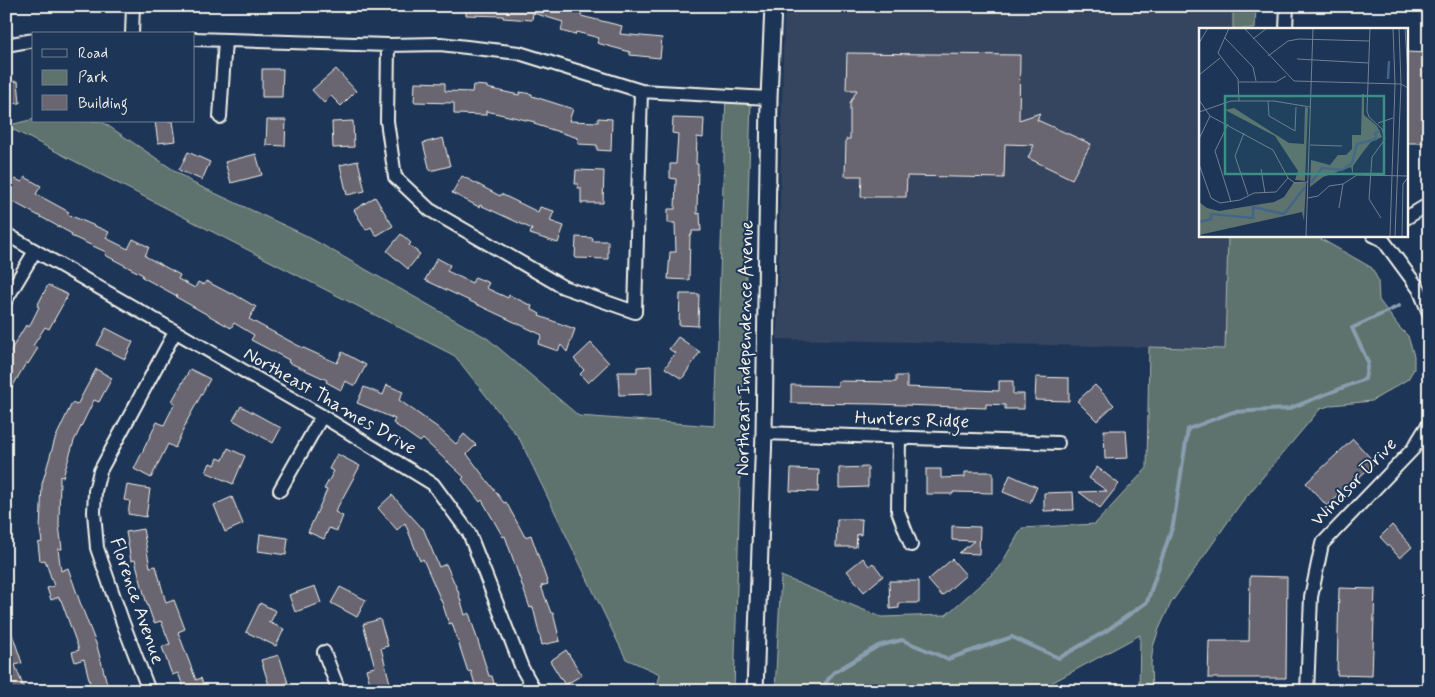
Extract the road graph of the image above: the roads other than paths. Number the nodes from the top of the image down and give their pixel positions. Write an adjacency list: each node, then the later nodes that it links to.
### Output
1 (133, 6): 5 (street)
2 (773, 6): 12 (street, Northeast Independence Avenue)
3 (1287, 6): 4 (street)
4 (1286, 28)
5 (132, 32)
6 (195, 39): 8 (street)
7 (32, 40): 9 (street)
8 (225, 40): 10 (street); 13 (street)
9 (6, 45)
10 (388, 45): 11 (street); 11 (street)
11 (641, 91): 12 (street)
12 (769, 98): 24 (street, Northeast Independence Avenue)
13 (220, 117)
14 (1429, 204): 15 (street)
15 (1408, 217)
16 (6, 234): 18 (street, Northeast Thames Drive)
17 (1382, 237): 20 (street)
18 (35, 251): 19 (street); 21 (street, Northeast Thames Drive)
19 (6, 300)
20 (1429, 313)
21 (175, 332): 22 (street, Northeast Thames Drive); 30 (street, Florence Avenue)
22 (322, 416): 27 (street); 32 (street, Northeast Thames Drive)
23 (1429, 423): 34 (street, Windsor Drive)
24 (764, 433): 25 (street, Hunters Ridge); 33 (street, Northeast Independence Avenue)
25 (899, 438): 26 (street, Hunters Ridge); 28 (street)
26 (1058, 443)
27 (280, 490)
28 (911, 546)
29 (324, 652): 31 (street)
30 (149, 691)
31 (339, 691)
32 (535, 691)
33 (755, 691)
34 (1307, 691)

